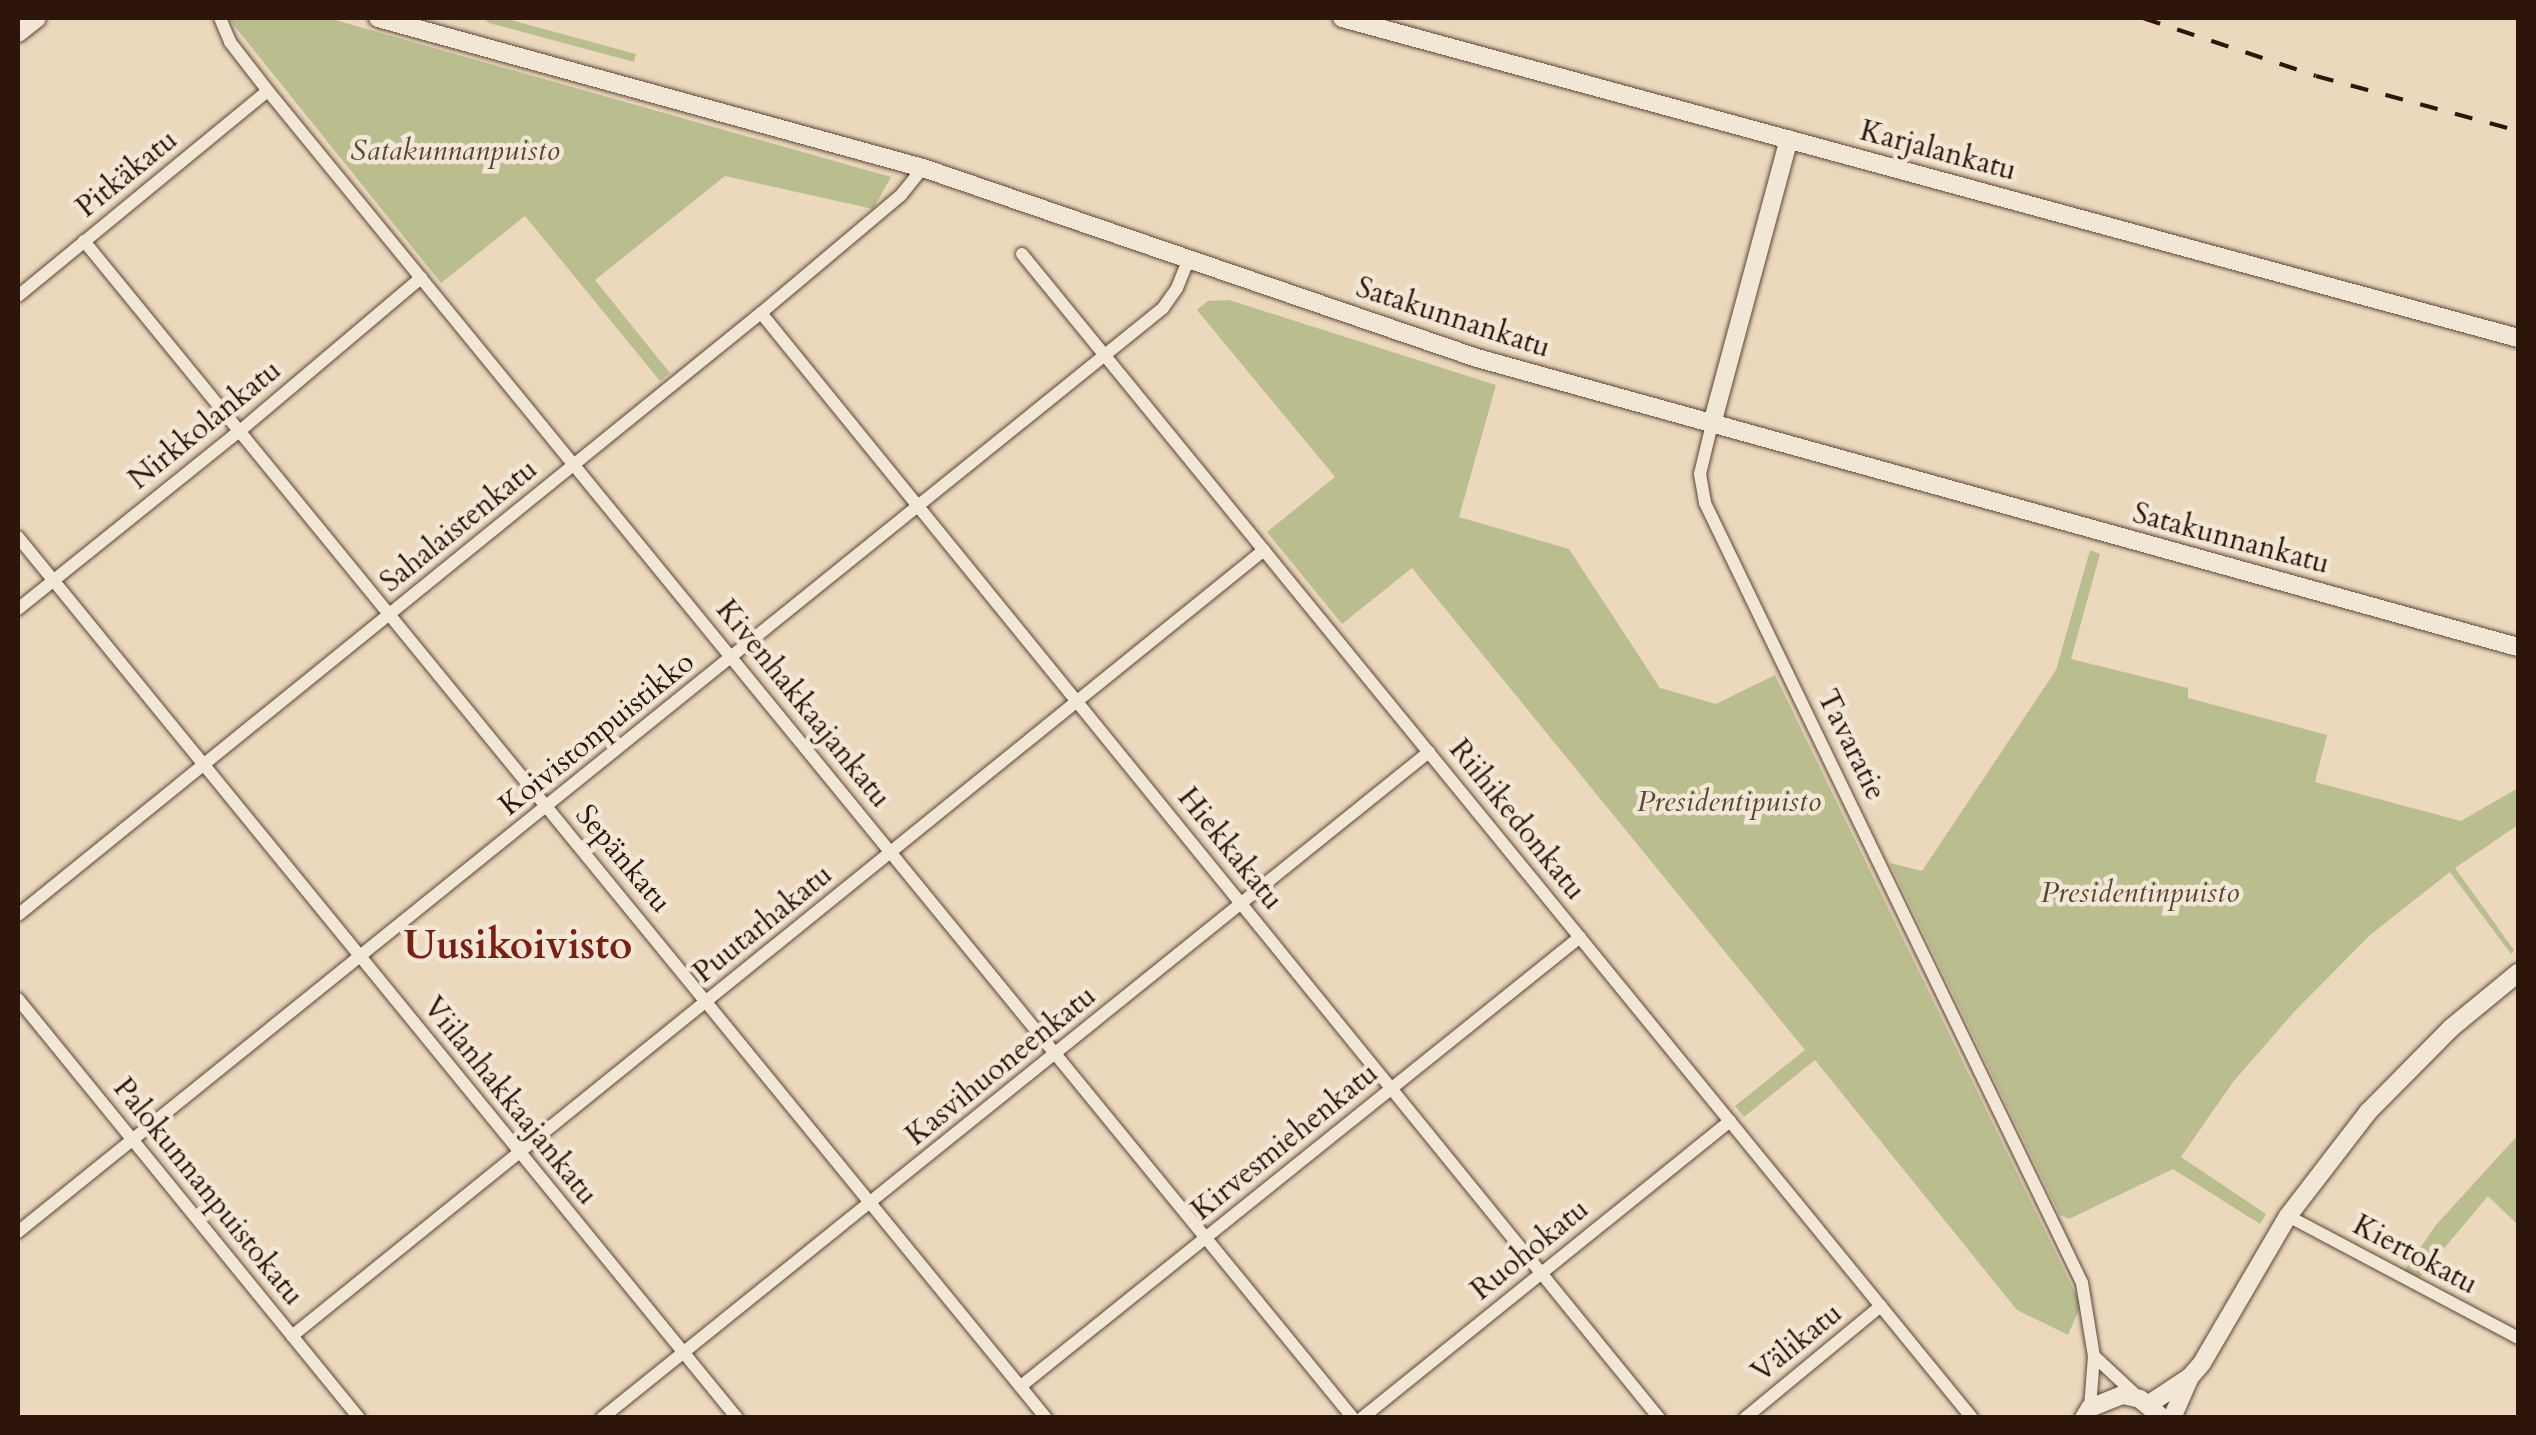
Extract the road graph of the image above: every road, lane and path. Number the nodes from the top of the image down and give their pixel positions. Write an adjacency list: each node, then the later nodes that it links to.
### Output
1 (37, 18): 6 (main road)
2 (220, 18): 7 (street, Kivenhakkaajankatu)
3 (378, 18): 5 (main road, Satakunnankatu)
4 (1342, 18): 8 (main road, Karjalankatu)
5 (439, 26): 9 (main road, Satakunnankatu)
6 (18, 33)
7 (268, 91): 10 (street, Pitkäkatu); 13 (street, Kivenhakkaajankatu)
8 (1788, 139): 16 (main road, Karjalankatu); 18 (main road, Tavaratie)
9 (923, 168): 12 (main road, Satakunnankatu); 15 (street, Sahalaistenkatu)
10 (84, 242): 14 (street, Pitkäkatu); 19 (street, Sepänkatu)
11 (1022, 254): 17 (street, Riihikedonkatu)
12 (1188, 259): 17 (street, Koivistonpuistikko); 18 (main road, Satakunnankatu)
13 (421, 278): 19 (street, Nirkkolankatu); 20 (street, Kivenhakkaajankatu)
14 (18, 296)
15 (761, 313): 20 (street, Sahalaistenkatu); 21 (street, Hiekkakatu)
16 (2518, 338)
17 (1105, 355): 21 (street, Koivistonpuistikko); 23 (street, Riihikedonkatu)
18 (1712, 424): 27 (main road, Satakunnankatu); 55 (street, Tavaratie)
19 (242, 430): 24 (street, Nirkkolankatu); 26 (street, Sepänkatu)
20 (576, 464): 26 (street, Sahalaistenkatu); 28 (street, Kivenhakkaajankatu)
21 (917, 506): 28 (street, Koivistonpuistikko); 29 (street, Hiekkakatu)
22 (18, 537): 24 (street, Viilanhakkaajankatu)
23 (1264, 550): 29 (street, Puutarhakatu); 30 (street, Riihikedonkatu)
24 (52, 580): 25 (street, Nirkkolankatu); 31 (street, Viilanhakkaajankatu)
25 (18, 608)
26 (390, 614): 31 (street, Sahalaistenkatu); 32 (street, Sepänkatu)
27 (2518, 647)
28 (732, 658): 32 (street, Koivistonpuistikko); 33 (street, Kivenhakkaajankatu)
29 (1078, 699): 33 (street, Puutarhakatu); 34 (street, Hiekkakatu)
30 (1430, 752): 34 (street, Kasvihuoneenkatu); 36 (street, Riihikedonkatu)
31 (204, 763): 35 (street, Sahalaistenkatu); 37 (street, Viilanhakkaajankatu)
32 (547, 806): 37 (street, Koivistonpuistikko); 40 (street, Sepänkatu)
33 (892, 852): 40 (street, Puutarhakatu); 41 (street, Kivenhakkaajankatu)
34 (1243, 905): 41 (street, Kasvihuoneenkatu); 42 (street, Hiekkakatu)
35 (18, 915)
36 (1580, 937): 42 (street, Kirvesmiehenkatu); 43 (street, Riihikedonkatu)
37 (361, 957): 44 (street, Koivistonpuistikko); 45 (street, Viilanhakkaajankatu)
38 (2518, 974): 47 (main road)
39 (18, 999): 44 (street, Palokunnanpuistokatu)
40 (708, 1001): 45 (street, Puutarhakatu); 46 (street, Sepänkatu)
41 (1056, 1053): 46 (street, Kasvihuoneenkatu); 49 (street, Kivenhakkaajankatu)
42 (1392, 1089): 49 (street, Kirvesmiehenkatu); 50 (street, Hiekkakatu)
43 (1730, 1121): 50 (street, Ruohokatu); 51 (street, Riihikedonkatu)
44 (134, 1140): 48 (street, Koivistonpuistikko); 52 (street, Palokunnanpuistokatu)
45 (519, 1151): 52 (street, Puutarhakatu); 54 (street, Viilanhakkaajankatu)
46 (870, 1202): 54 (street, Kasvihuoneenkatu); 57 (street, Sepänkatu)
47 (2288, 1216): 53 (street, Kiertokatu); 56 (main road)
48 (18, 1232)
49 (1206, 1237): 57 (street, Kirvesmiehenkatu); 64 (street, Kivenhakkaajankatu)
50 (1542, 1273): 65 (street, Ruohokatu); 66 (street, Hiekkakatu)
51 (1880, 1306): 67 (street, Välikatu); 68 (street, Riihikedonkatu)
52 (292, 1336): 60 (street, Palokunnanpuistokatu)
53 (2518, 1338)
54 (684, 1352): 61 (street, Kasvihuoneenkatu); 62 (street, Viilanhakkaajankatu)
55 (2094, 1356): 58 (street); 59 (street, Tavaratie)
56 (2190, 1376): 58 (main road); 70 (main road)
57 (1021, 1386): 63 (street, Sepänkatu)
58 (2144, 1401): 59 (main road); 69 (main road)
59 (2087, 1413)
60 (359, 1418)
61 (602, 1418)
62 (736, 1418)
63 (1046, 1418)
64 (1353, 1418)
65 (1362, 1418)
66 (1659, 1418)
67 (1745, 1418)
68 (1972, 1418)
69 (2163, 1418)
70 (2172, 1418)

